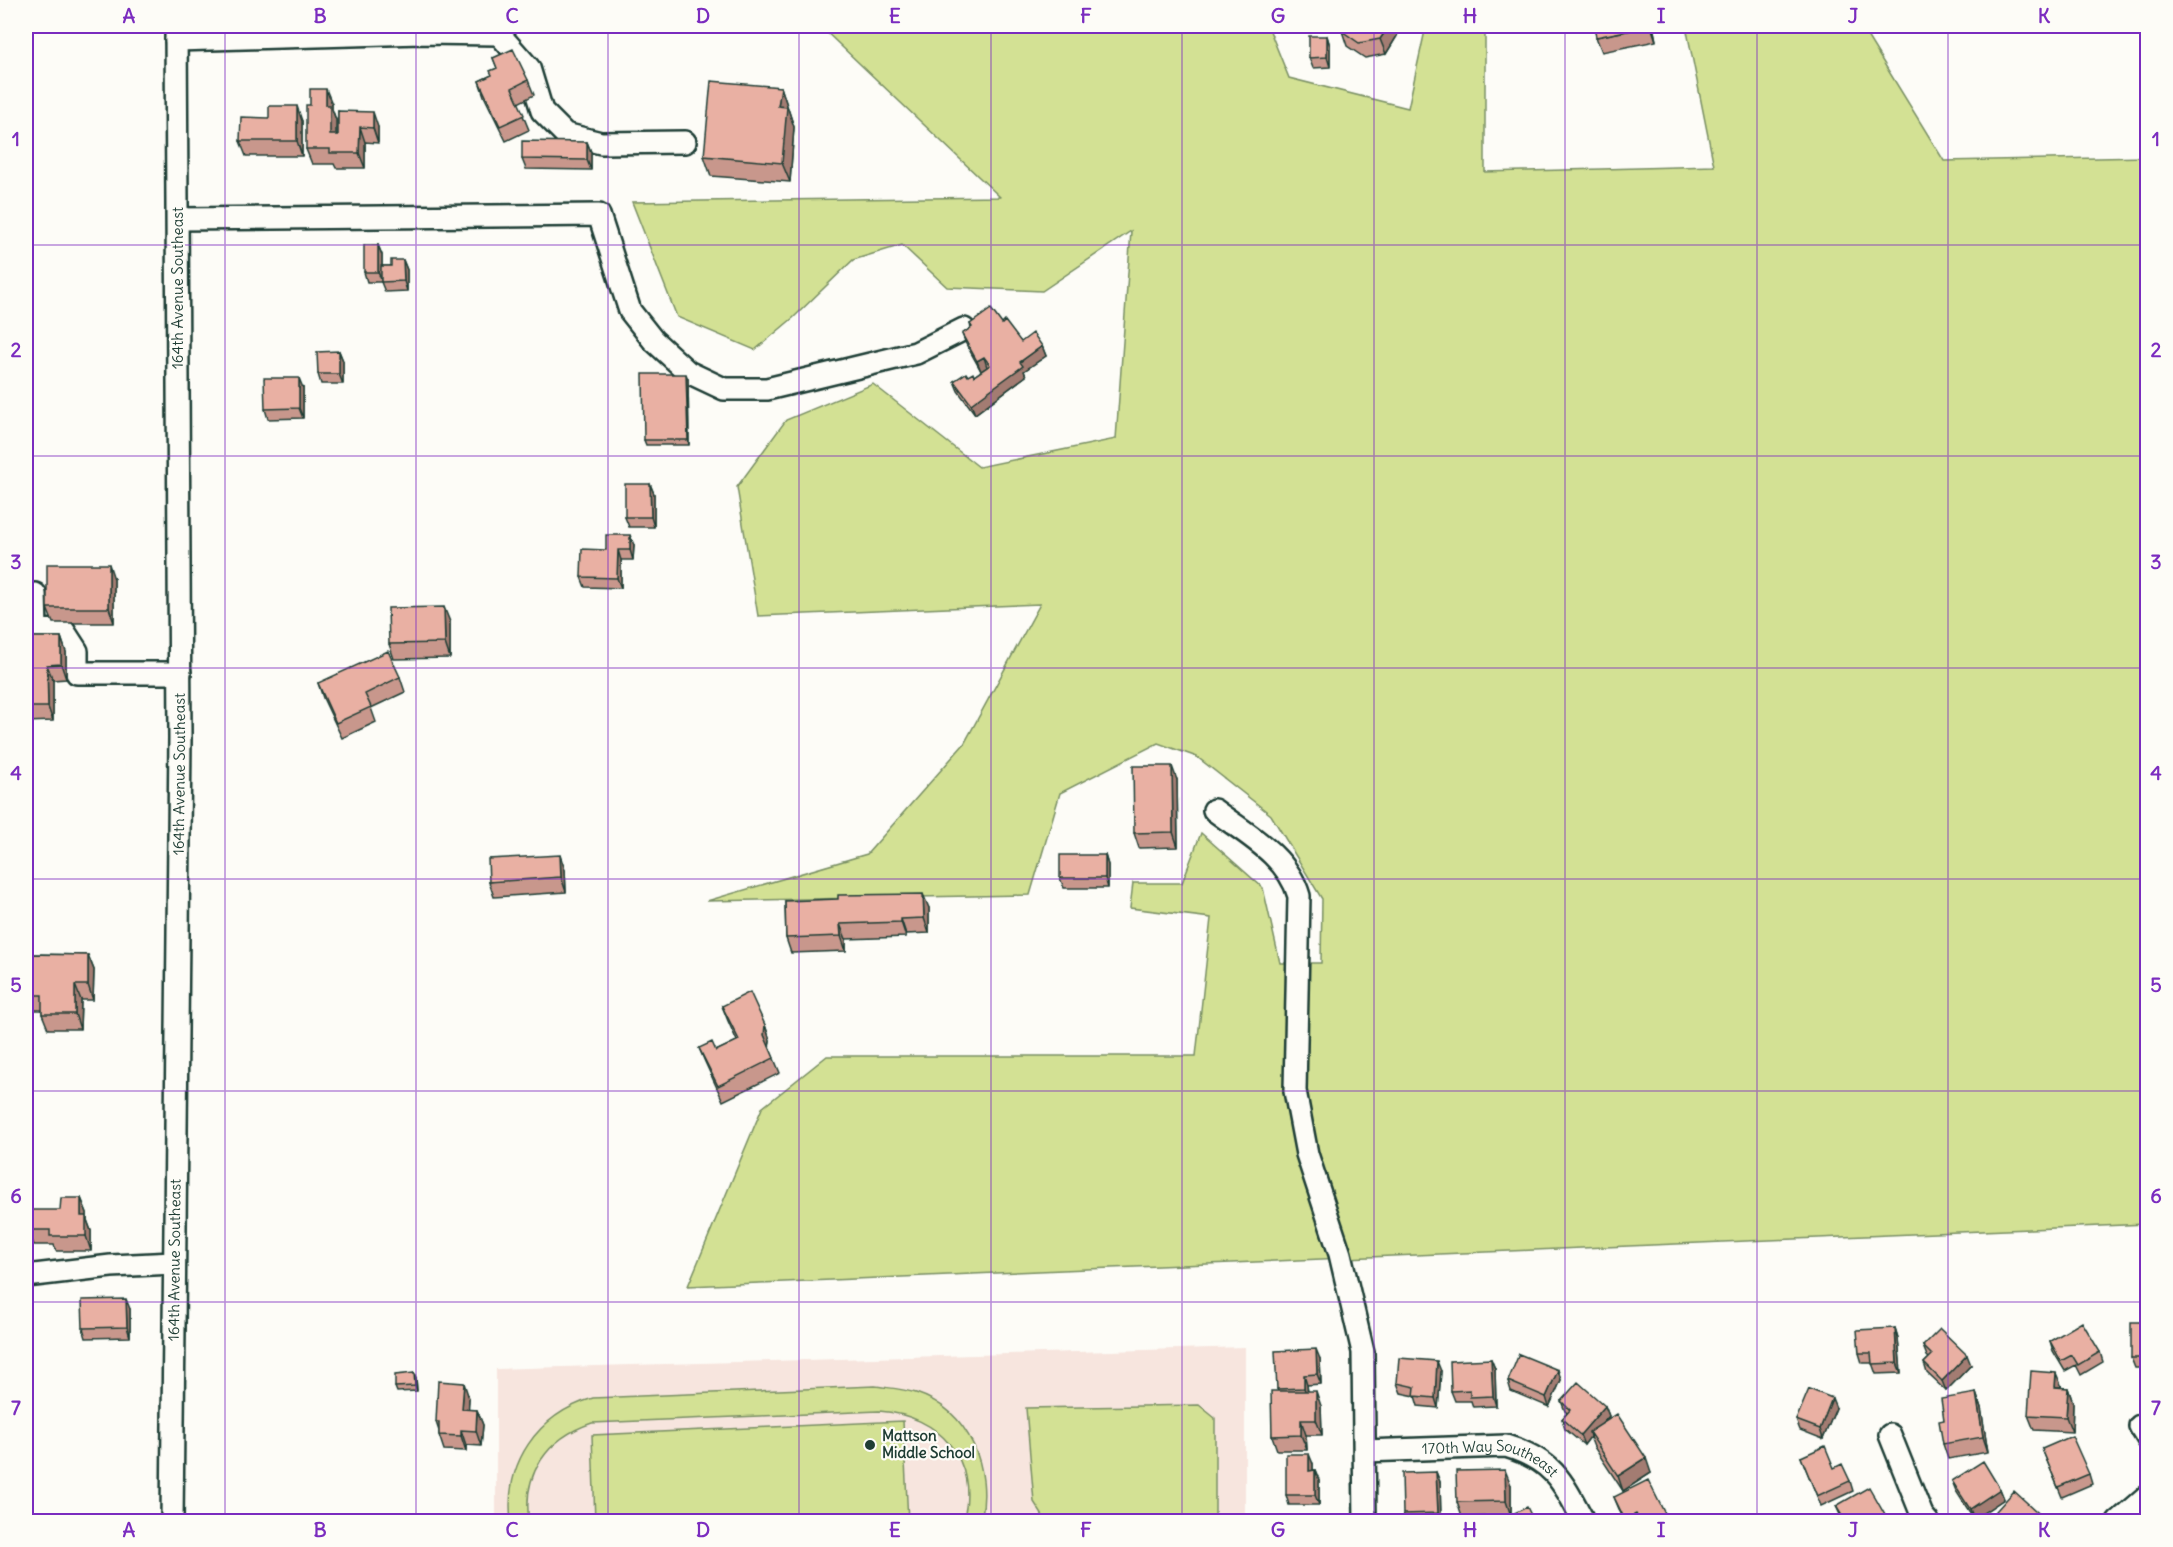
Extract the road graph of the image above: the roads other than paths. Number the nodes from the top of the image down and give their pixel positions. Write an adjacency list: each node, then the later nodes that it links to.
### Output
1 (176, 33): 2 (street); 3 (street, 164th Avenue Southeast)
2 (685, 142)
3 (178, 219): 4 (street); 6 (street, 164th Avenue Southeast)
4 (964, 329)
5 (35, 594): 6 (street)
6 (180, 673): 8 (street, 164th Avenue Southeast)
7 (1214, 810): 11 (street)
8 (174, 1263): 9 (street); 13 (street, 164th Avenue Southeast)
9 (26, 1276)
10 (1890, 1435): 16 (street)
11 (1365, 1451): 14 (street); 15 (street, 170th Way Southeast)
12 (2148, 1496): 17 (street)
13 (172, 1521)
14 (1365, 1521)
15 (1584, 1521)
16 (1928, 1521)
17 (2118, 1521)

